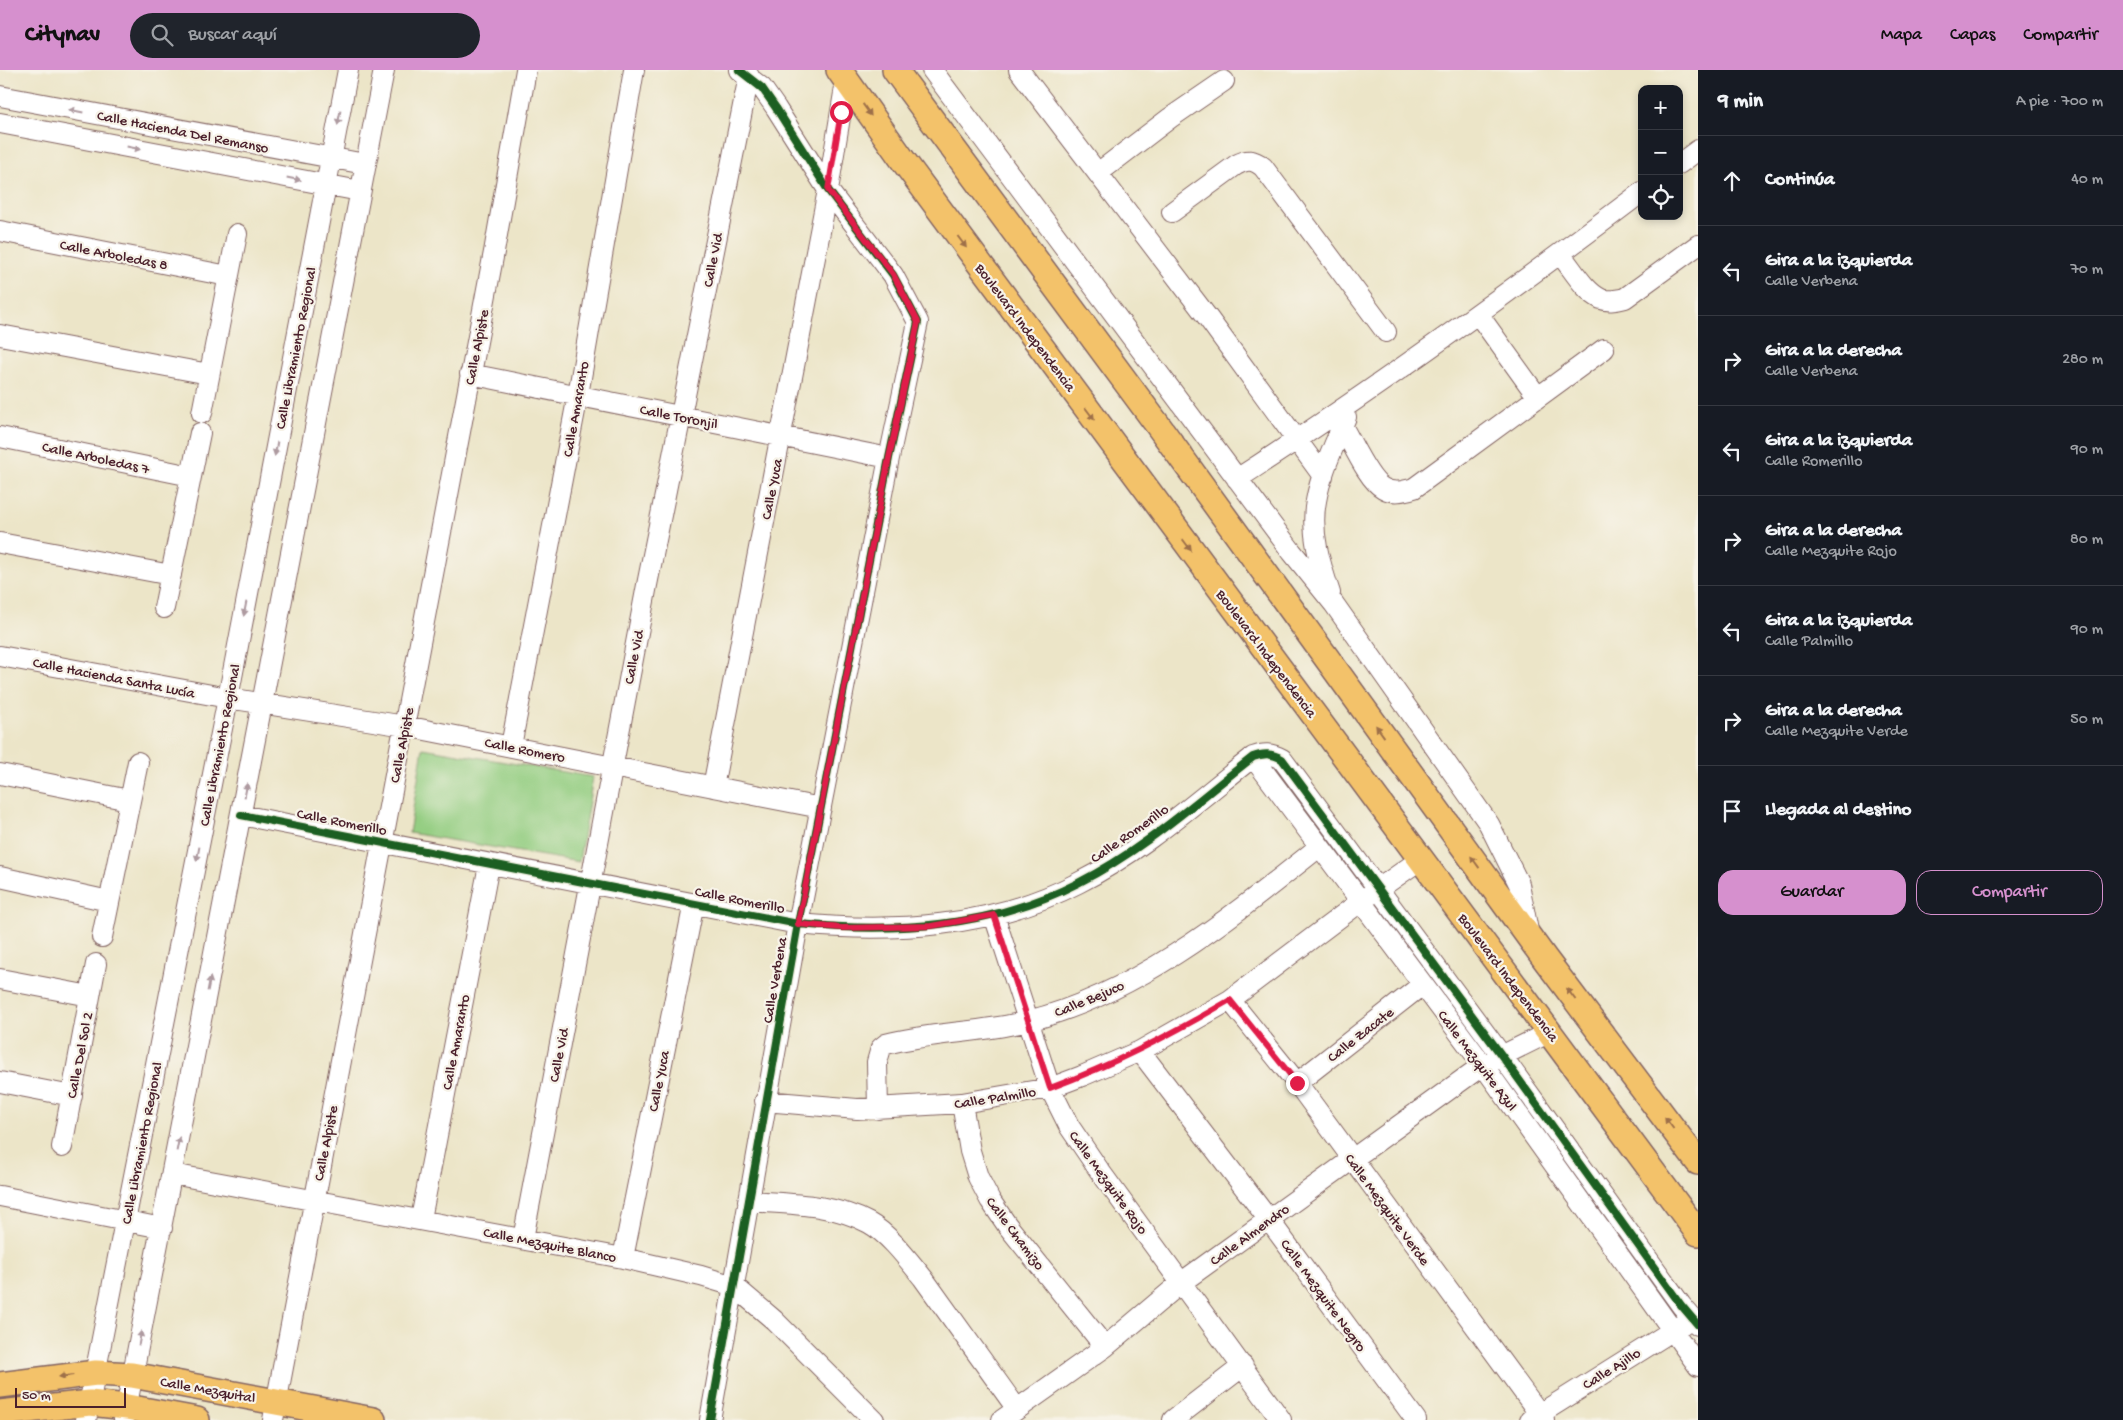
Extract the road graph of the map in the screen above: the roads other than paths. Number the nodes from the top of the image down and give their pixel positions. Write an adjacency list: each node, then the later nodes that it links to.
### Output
1 (348, 70): 14 (street, Calle Libramiento Regional, one-way to 14)
2 (384, 70): 16 (street)
3 (526, 70): 33 (street, Calle Alpiste)
4 (634, 70): 34 (street, Calle Amaranto)
5 (896, 70): 78 (main road, one-way to 5)
6 (932, 70): 47 (street)
7 (1019, 70): 17 (street)
8 (744, 73): 19 (street); 38 (street, Calle Vid)
9 (843, 75): 19 (street, Calle Yuca); 67 (main road, Boulevard Independencia, one-way to 67)
10 (1224, 81): 17 (street)
11 (0, 96): 14 (street, Calle Hacienda Del Remanso, one-way to 11)
12 (0, 123): 18 (street, Calle Hacienda Del Remanso, one-way to 18)
13 (1698, 150): 15 (street)
14 (331, 159): 16 (street, Calle Hacienda Del Remanso); 18 (street, Calle Libramiento Regional)
15 (1683, 161)
16 (365, 164): 20 (street)
17 (1098, 173): 43 (street)
18 (326, 185): 20 (street, Calle Hacienda Del Remanso); 53 (street, Calle Libramiento Regional, one-way to 53)
19 (828, 190): 41 (street, Calle Yuca); 44 (street, Calle Verbena)
20 (360, 191): 54 (street)
21 (1638, 195): 26 (street)
22 (1172, 212): 29 (street)
23 (0, 231): 27 (street, Calle Arboledas 8)
24 (236, 234): 27 (street)
25 (1698, 245): 26 (street)
26 (1560, 254): 28 (street)
27 (228, 276): 32 (street)
28 (1478, 314): 35 (street); 36 (street)
29 (1386, 332)
30 (0, 335): 32 (street)
31 (1604, 349): 35 (street)
32 (209, 374): 37 (street)
33 (470, 374): 34 (street, Calle Toronjil); 55 (street, Calle Alpiste)
34 (578, 395): 38 (street, Calle Toronjil); 56 (street, Calle Amaranto)
35 (1537, 396): 39 (street)
36 (1352, 402): 39 (street); 43 (street)
37 (202, 413)
38 (680, 416): 41 (street, Calle Toronjil); 59 (street, Calle Vid)
39 (1342, 426): 46 (street)
40 (200, 433): 45 (street)
41 (781, 436): 44 (street, Calle Toronjil); 61 (street, Calle Yuca)
42 (0, 437): 45 (street, Calle Arboledas 7)
43 (1297, 440): 46 (street); 47 (street)
44 (889, 458): 63 (street, Calle Verbena)
45 (191, 476): 49 (street)
46 (1322, 476): 50 (street)
47 (1238, 479): 50 (street)
48 (0, 543): 49 (street)
49 (171, 575): 51 (street)
50 (1334, 604): 78 (street)
51 (164, 608)
52 (0, 656): 53 (street, Calle Hacienda Santa Lucía)
53 (228, 698): 54 (street, Calle Romero); 105 (street, Calle Libramiento Regional, one-way to 105)
54 (262, 704): 55 (street, Calle Romero); 64 (street, one-way to 54)
55 (405, 726): 56 (street, Calle Romero); 65 (street, Calle Alpiste)
56 (511, 746): 59 (street, Calle Romero)
57 (1253, 757): 66 (street, Calle Mezquite Azul); 71 (street); 75 (street, Calle Romerillo)
58 (138, 762): 62 (street)
59 (613, 767): 61 (street, Calle Romero); 70 (street, Calle Vid)
60 (0, 774): 62 (street)
61 (713, 787): 63 (street, Calle Romero)
62 (129, 800): 72 (street)
63 (821, 808): 76 (street, Calle Verbena)
64 (241, 815): 65 (street, Calle Romerillo); 99 (street, one-way to 64)
65 (382, 843): 68 (street, Calle Romerillo); 101 (street, Calle Alpiste)
66 (1319, 847): 73 (street, Calle Mezquite Azul); 84 (street, Calle Bejuco)
67 (1420, 859): 71 (street, Calle Palmillo); 85 (main road, Boulevard Independencia)
68 (489, 865): 70 (street, Calle Romerillo); 103 (street, Calle Amaranto)
69 (0, 877): 72 (street)
70 (590, 885): 74 (street, Calle Romerillo); 108 (street, Calle Vid)
71 (1377, 890): 73 (street, Calle Palmillo); 87 (street)
72 (109, 901): 77 (street)
73 (1360, 902): 81 (street, Calle Mezquite Azul); 83 (street, Calle Palmillo)
74 (694, 903): 76 (street, Calle Romerillo); 109 (street, Calle Yuca)
75 (994, 915): 76 (street, Calle Romerillo); 84 (street, Calle Mezquite Rojo)
76 (798, 924): 93 (street, Calle Verbena)
77 (102, 937)
78 (1529, 937): 98 (main road, one-way to 78)
79 (96, 964): 82 (street, Calle Del Sol 2)
80 (0, 979): 82 (street)
81 (1422, 985): 88 (street, Calle Mezquite Azul); 90 (street, Calle Zacate)
82 (90, 996): 92 (street, Calle Del Sol 2)
83 (1230, 1000): 86 (street, Calle Palmillo); 90 (street, Calle Mezquite Verde)
84 (1028, 1022): 91 (street, Calle Mezquite Rojo); 95 (street, Calle Bejuco)
85 (1550, 1032): 87 (street, Calle Almendro); 107 (main road, Boulevard Independencia)
86 (1140, 1051): 91 (street, Calle Palmillo); 104 (street, Calle Mezquite Negro)
87 (1502, 1056): 88 (street, Calle Almendro); 112 (street)
88 (1483, 1065): 97 (street, Calle Almendro); 113 (street, Calle Mezquite Azul)
89 (0, 1082): 92 (street)
90 (1297, 1083): 97 (street, Calle Mezquite Verde)
91 (1050, 1088): 94 (street, Calle Palmillo); 110 (street, Calle Mezquite Rojo)
92 (72, 1096): 96 (street, Calle Del Sol 2)
93 (766, 1101): 95 (street, Calle Palmillo); 102 (street, Calle Verbena)
94 (962, 1103): 95 (street, Calle Palmillo); 114 (street, Calle Chamizo)
95 (878, 1109)
96 (62, 1147)
97 (1351, 1159): 104 (street, Calle Almendro); 125 (street, Calle Mezquite Verde)
98 (1698, 1162)
99 (172, 1174): 101 (street, Calle Mezquite Blanco); 106 (street)
100 (0, 1196): 105 (street)
101 (314, 1199): 103 (street, Calle Mezquite Blanco); 120 (street, Calle Alpiste)
102 (748, 1201): 111 (street, Calle Verbena); 124 (street)
103 (421, 1219): 108 (street, Calle Mezquite Blanco)
104 (1269, 1220): 110 (street, Calle Almendro); 132 (street, Calle Mezquite Negro)
105 (126, 1221): 106 (street); 117 (street, Calle Libramiento Regional)
106 (162, 1228): 118 (street, one-way to 106)
107 (1698, 1233)
108 (523, 1239): 109 (street, Calle Mezquite Blanco)
109 (623, 1258): 111 (street, Calle Mezquite Blanco)
110 (1182, 1282): 114 (street, Calle Almendro); 115 (street, Calle Mezquite Rojo)
111 (734, 1286): 128 (street, Calle Verbena); 129 (street, Calle Mezquite Blanco)
112 (1696, 1320): 113 (street, Calle Ajillo)
113 (1671, 1330): 116 (street, Calle Mezquite Azul); 125 (street, Calle Ajillo)
114 (1105, 1347): 124 (street, Calle Almendro)
115 (1243, 1366): 130 (street); 131 (street, Calle Mezquite Rojo)
116 (1698, 1366)
117 (96, 1373): 118 (main road, Calle Mezquital); 119 (main road, Calle Mezquital, one-way to 119); 121 (street, Calle Libramiento Regional)
118 (132, 1375): 120 (main road, Calle Mezquital); 123 (street)
119 (0, 1385)
120 (275, 1411): 127 (main road, Calle Mezquital)
121 (88, 1412): 122 (main road); 123 (main road)
122 (0, 1413)
123 (126, 1414): 126 (main road)
124 (1010, 1414)
125 (1538, 1418)
126 (197, 1420)
127 (373, 1420)
128 (710, 1420)
129 (874, 1420)
130 (1173, 1420)
131 (1281, 1420)
132 (1416, 1420)

